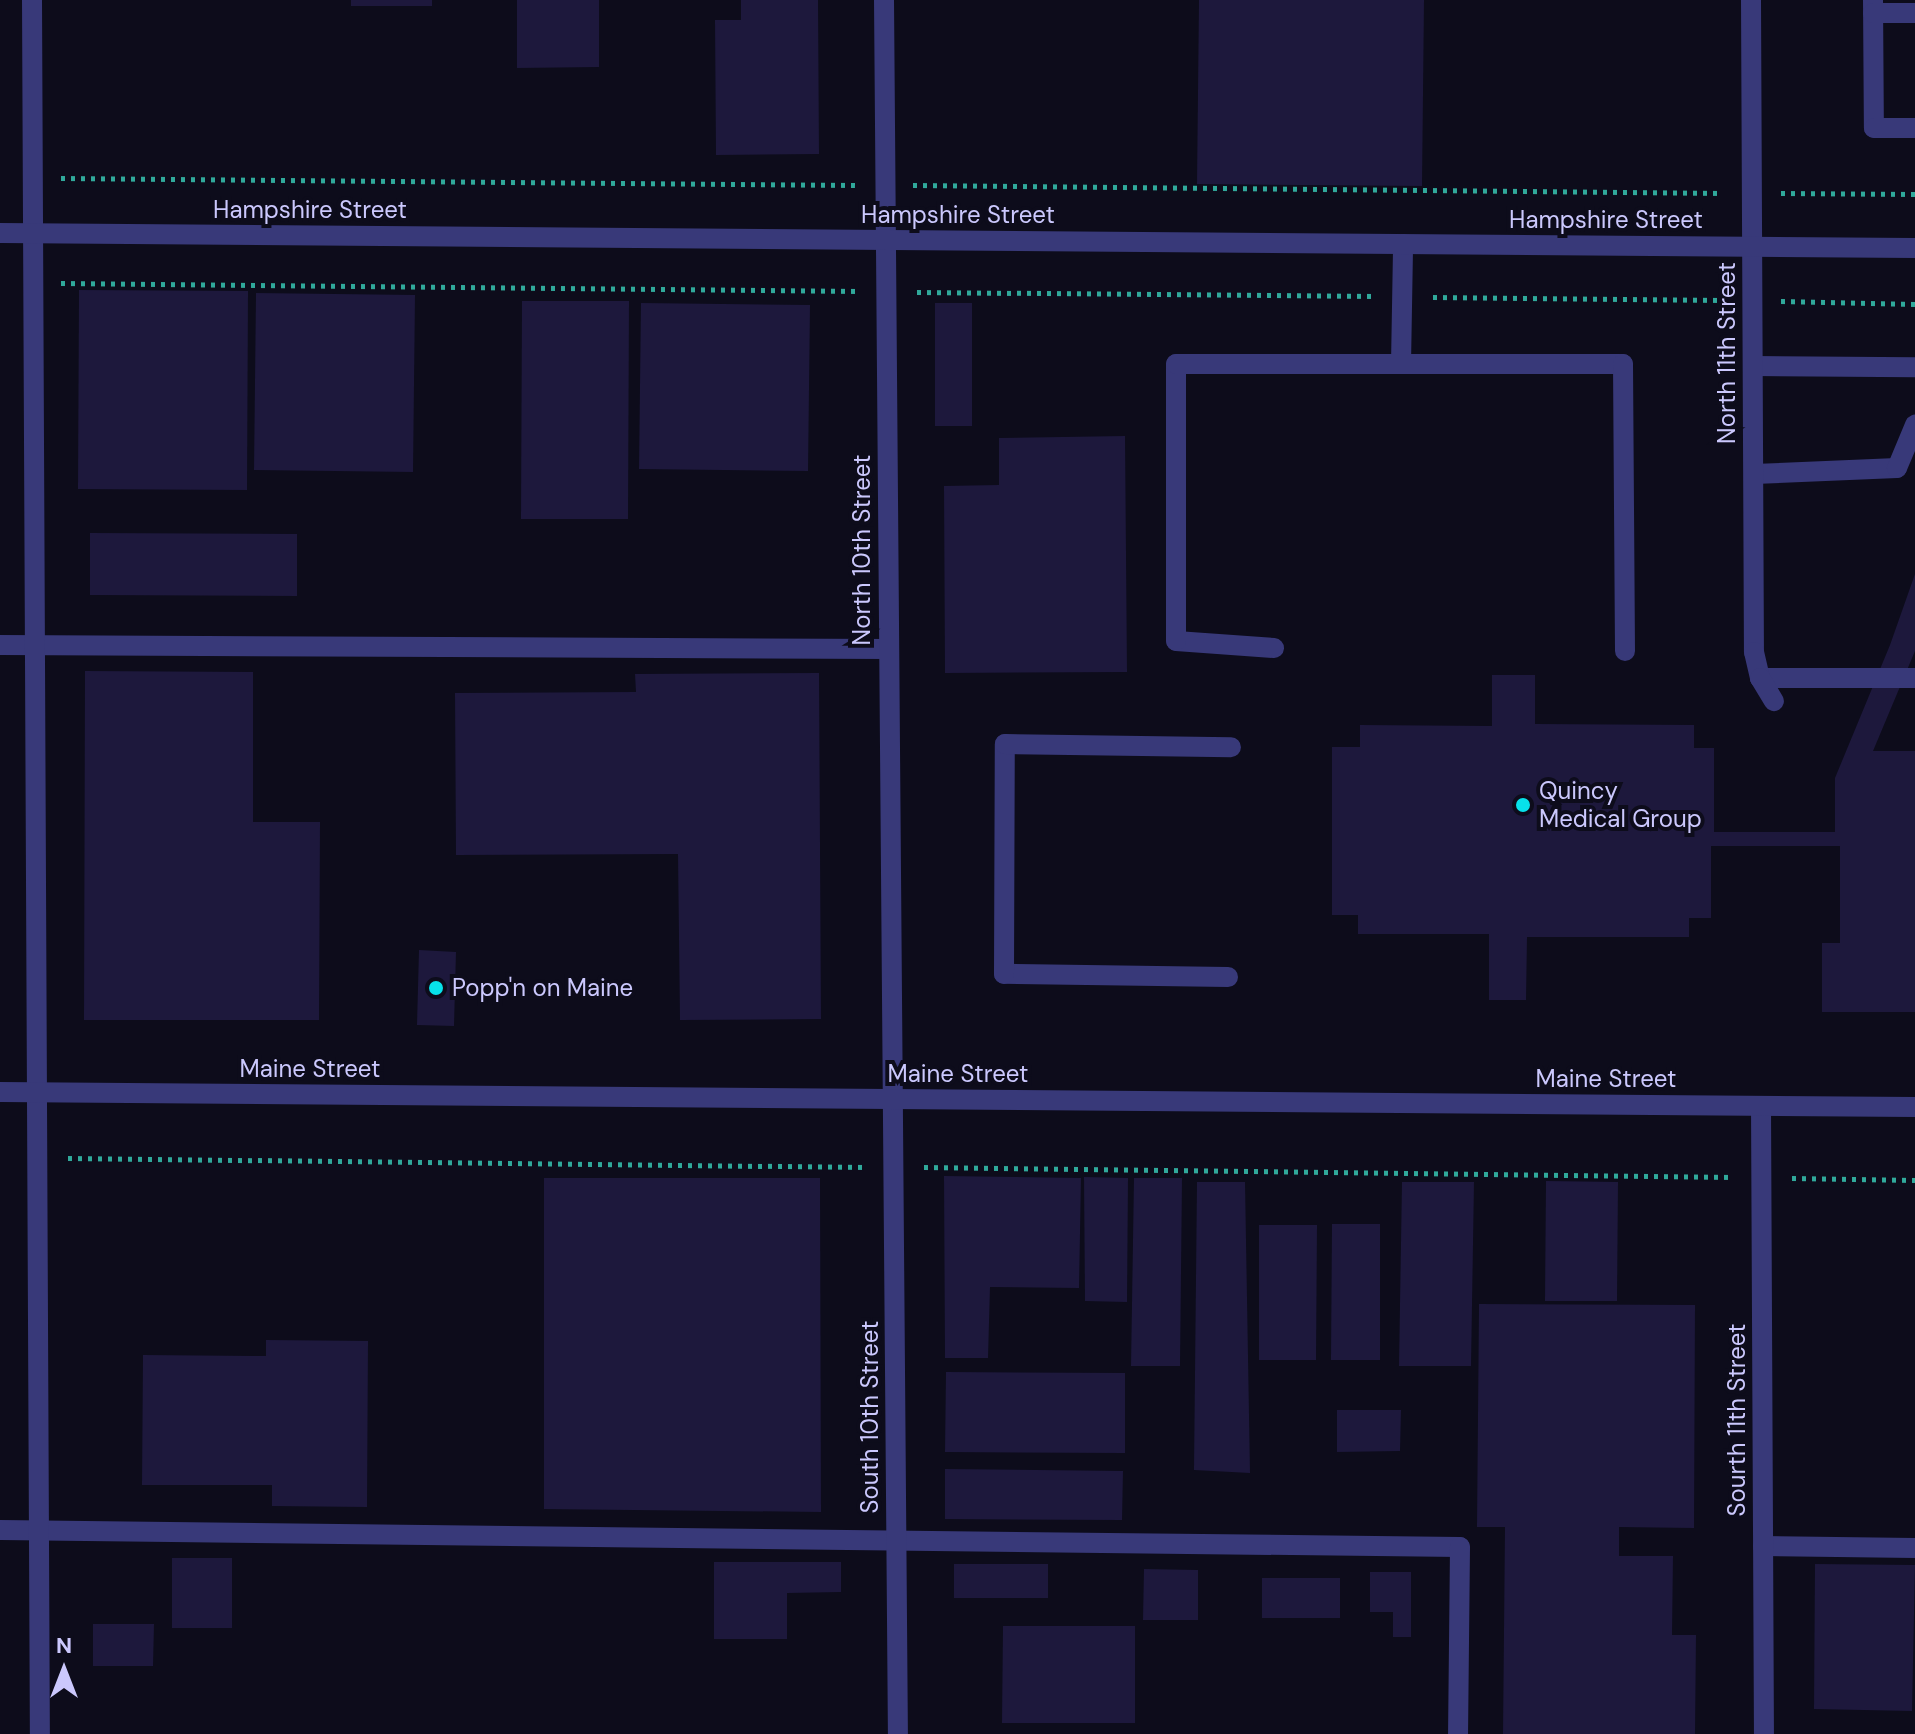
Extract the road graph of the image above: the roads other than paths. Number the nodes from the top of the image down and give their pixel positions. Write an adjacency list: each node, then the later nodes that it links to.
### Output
1 (32, 0): 8 (street)
2 (884, 0): 9 (street, North 10th Street)
3 (1751, 0): 11 (street, North 11th Street)
4 (1873, 6): 5 (street); 6 (street)
5 (1915, 13)
6 (1915, 128)
7 (0, 233): 8 (street, Hampshire Street)
8 (33, 234): 9 (street, Hampshire Street); 19 (street)
9 (886, 240): 10 (street, Hampshire Street); 21 (street, North 10th Street)
10 (1403, 244): 11 (street, Hampshire Street); 13 (street)
11 (1752, 247): 12 (street, Hampshire Street); 14 (street, North 11th Street)
12 (1915, 248)
13 (1401, 364): 20 (street); 22 (street)
14 (1753, 366): 15 (street); 17 (street, North 11th Street)
15 (1915, 367)
16 (1915, 425): 17 (street)
17 (1754, 474): 23 (street, North 11th Street)
18 (0, 645): 19 (street)
19 (35, 645): 21 (street); 29 (street)
20 (1274, 648)
21 (889, 649): 30 (street, North 10th Street)
22 (1625, 651)
23 (1760, 678): 24 (street); 25 (street, North 11th Street)
24 (1915, 678)
25 (1774, 701)
26 (1231, 747): 27 (street)
27 (1228, 977)
28 (0, 1092): 29 (street, Maine Street)
29 (38, 1093): 30 (street, Maine Street); 34 (street)
30 (894, 1099): 31 (street, Maine Street); 35 (street, South 10th Street)
31 (1761, 1106): 32 (street, Maine Street); 36 (street, Sourth 11th Street)
32 (1915, 1107)
33 (0, 1530): 34 (street)
34 (39, 1531): 35 (street); 38 (street)
35 (897, 1540): 39 (street, South 10th Street); 40 (street)
36 (1763, 1546): 37 (street); 41 (street, Sourth 11th Street)
37 (1915, 1548)
38 (40, 1734)
39 (898, 1734)
40 (1458, 1734)
41 (1764, 1734)

